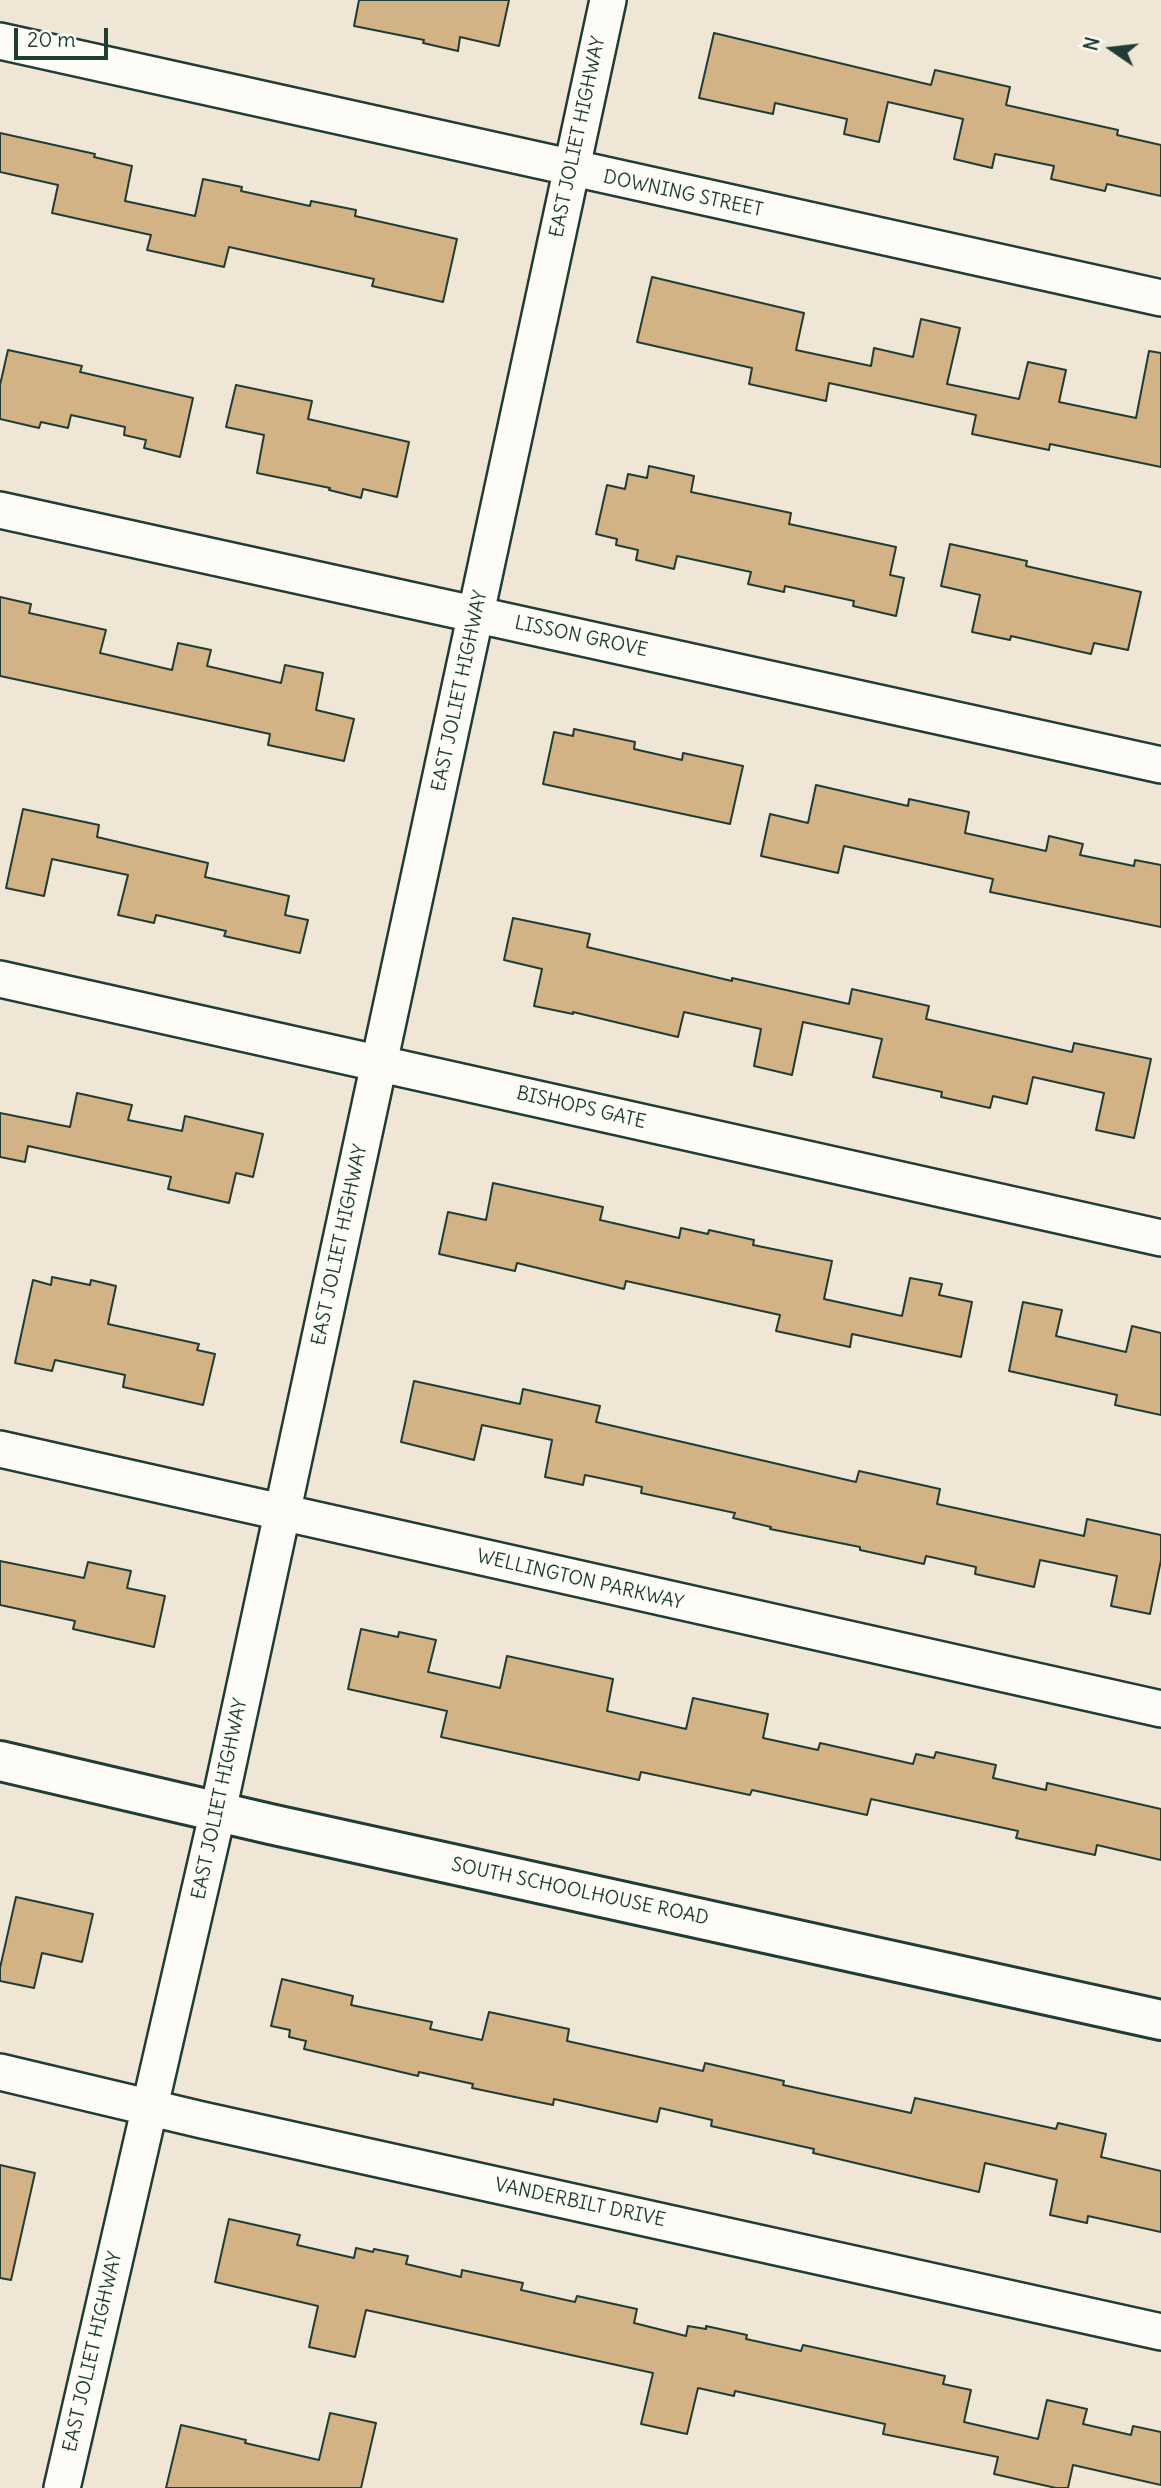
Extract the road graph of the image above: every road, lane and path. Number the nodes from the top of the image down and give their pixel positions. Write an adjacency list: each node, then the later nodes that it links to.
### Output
1 (608, 0): 3 (street, EAST JOLIET HIGHWAY)
2 (0, 41): 3 (street, DOWNING STREET)
3 (571, 169): 4 (street, DOWNING STREET); 6 (street, EAST JOLIET HIGHWAY)
4 (1161, 298)
5 (0, 510): 6 (street, LISSON GROVE)
6 (477, 614): 7 (street, LISSON GROVE); 9 (street, EAST JOLIET HIGHWAY)
7 (1161, 765)
8 (0, 979): 9 (street, BISHOPS GATE)
9 (379, 1063): 10 (street, BISHOPS GATE); 12 (street, EAST JOLIET HIGHWAY)
10 (1161, 1238)
11 (0, 1449): 12 (street, WELLINGTON PARKWAY)
12 (282, 1513): 13 (street, WELLINGTON PARKWAY); 15 (street, EAST JOLIET HIGHWAY)
13 (1161, 1709)
14 (0, 1761): 15 (street, SOUTH SCHOOLHOUSE ROAD)
15 (218, 1811): 16 (street, SOUTH SCHOOLHOUSE ROAD); 18 (street, EAST JOLIET HIGHWAY)
16 (1161, 2020)
17 (0, 2073): 18 (street, VANDERBILT DRIVE)
18 (151, 2106): 19 (street, VANDERBILT DRIVE); 20 (street, EAST JOLIET HIGHWAY)
19 (1161, 2332)
20 (62, 2488)

